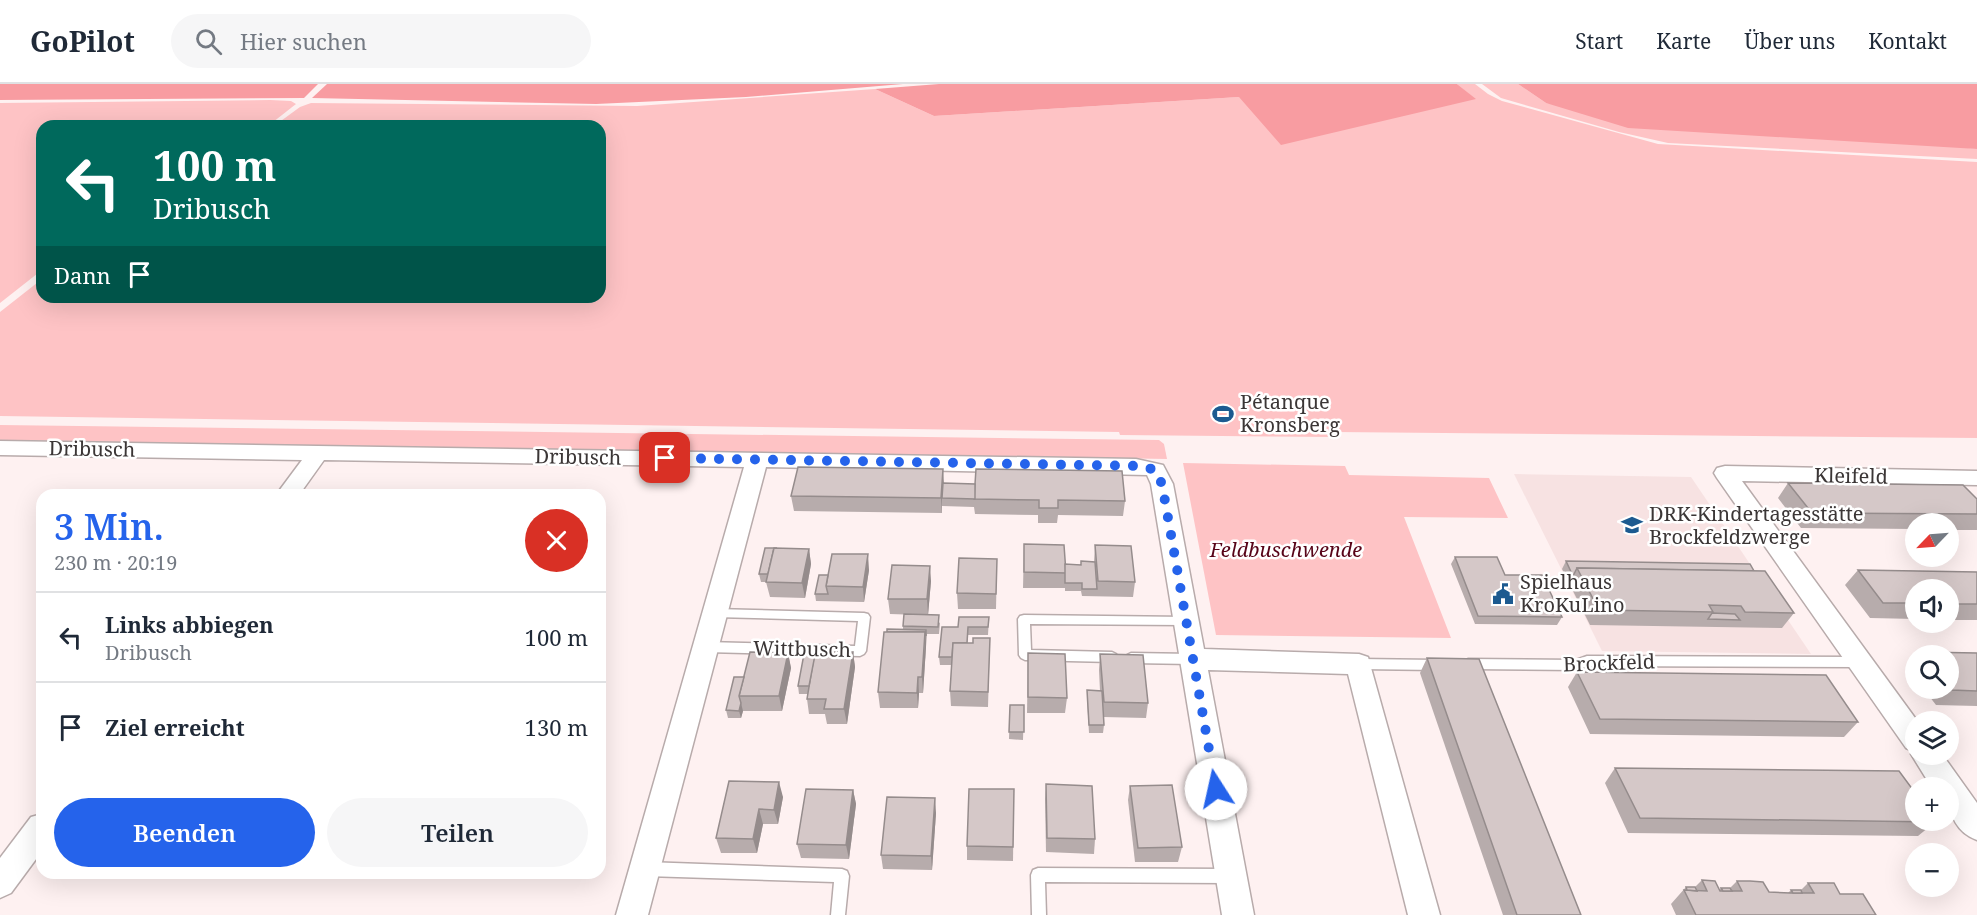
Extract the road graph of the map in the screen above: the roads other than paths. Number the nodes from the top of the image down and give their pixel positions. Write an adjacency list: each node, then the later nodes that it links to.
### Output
1 (0, 448): 2 (street, Dribusch)
2 (318, 453): 3 (street, Dribusch); 5 (street)
3 (758, 460): 6 (street); 7 (street, Dribusch)
4 (1977, 478): 10 (street, Kleifeld)
5 (291, 489)
6 (716, 613): 8 (street); 8 (lane, Wittbusch)
7 (1186, 621): 9 (street); 9 (lane)
8 (706, 647): 16 (street)
9 (1193, 659): 11 (street); 17 (street)
10 (1860, 662): 11 (lane, Brockfeld); 12 (street)
11 (1359, 664): 23 (street)
12 (1905, 725)
13 (1933, 765): 14 (street)
14 (1977, 827)
15 (36, 835): 18 (street)
16 (645, 868): 19 (street); 20 (lane)
17 (1231, 876): 21 (lane); 22 (street)
18 (0, 884)
19 (632, 915)
20 (838, 915)
21 (1039, 915)
22 (1238, 915)
23 (1424, 915)

